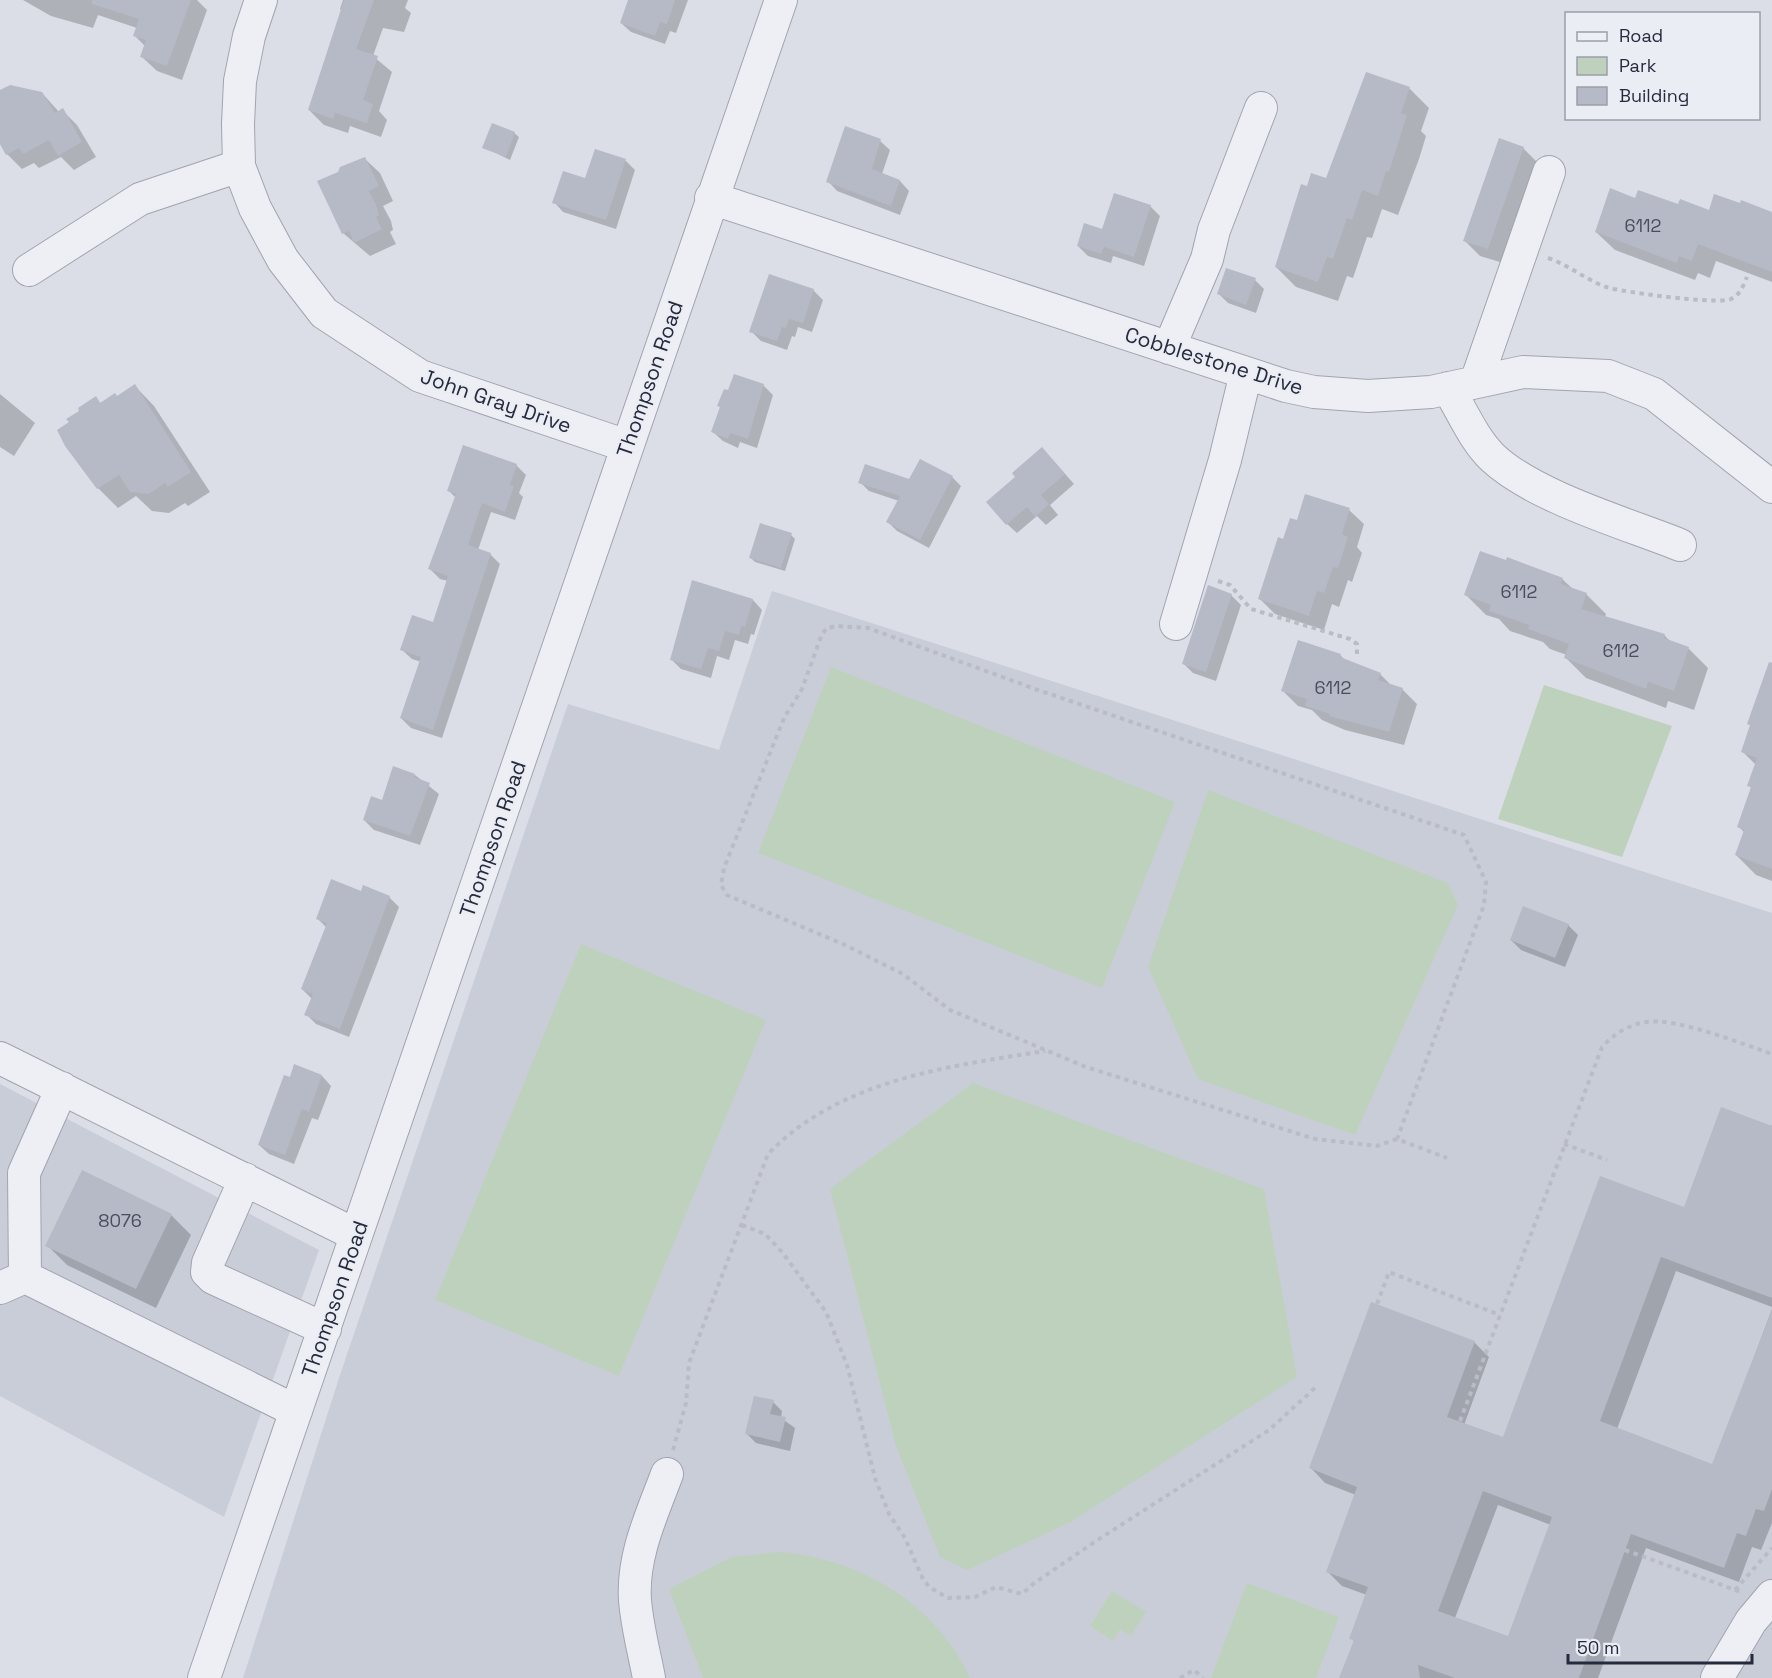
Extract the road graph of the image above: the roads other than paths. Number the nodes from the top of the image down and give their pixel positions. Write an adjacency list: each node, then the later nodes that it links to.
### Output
1 (261, 0): 4 (street, John Gray Drive)
2 (781, 0): 6 (street, Thompson Road)
3 (1261, 108): 8 (street)
4 (239, 166): 7 (street); 11 (street, John Gray Drive)
5 (1549, 172): 10 (street)
6 (711, 198): 8 (street, Cobblestone Drive); 11 (street, Thompson Road)
7 (29, 270)
8 (1169, 348): 9 (street, Cobblestone Drive)
9 (1246, 373): 10 (street, Cobblestone Drive); 14 (street)
10 (1462, 385): 12 (street, Cobblestone Drive); 13 (street)
11 (627, 446): 18 (street, Thompson Road)
12 (1772, 487)
13 (1680, 545)
14 (1176, 624)
15 (0, 1058): 16 (street)
16 (62, 1088): 17 (street); 19 (street)
17 (245, 1179): 18 (street); 20 (street)
18 (357, 1235): 20 (street, Thompson Road)
19 (12, 1282): 21 (street)
20 (325, 1329): 21 (street, Thompson Road)
21 (296, 1411): 24 (street, Thompson Road)
22 (667, 1474): 25 (street)
23 (1769, 1599): 26 (street)
24 (204, 1678)
25 (649, 1678)
26 (1717, 1678)

